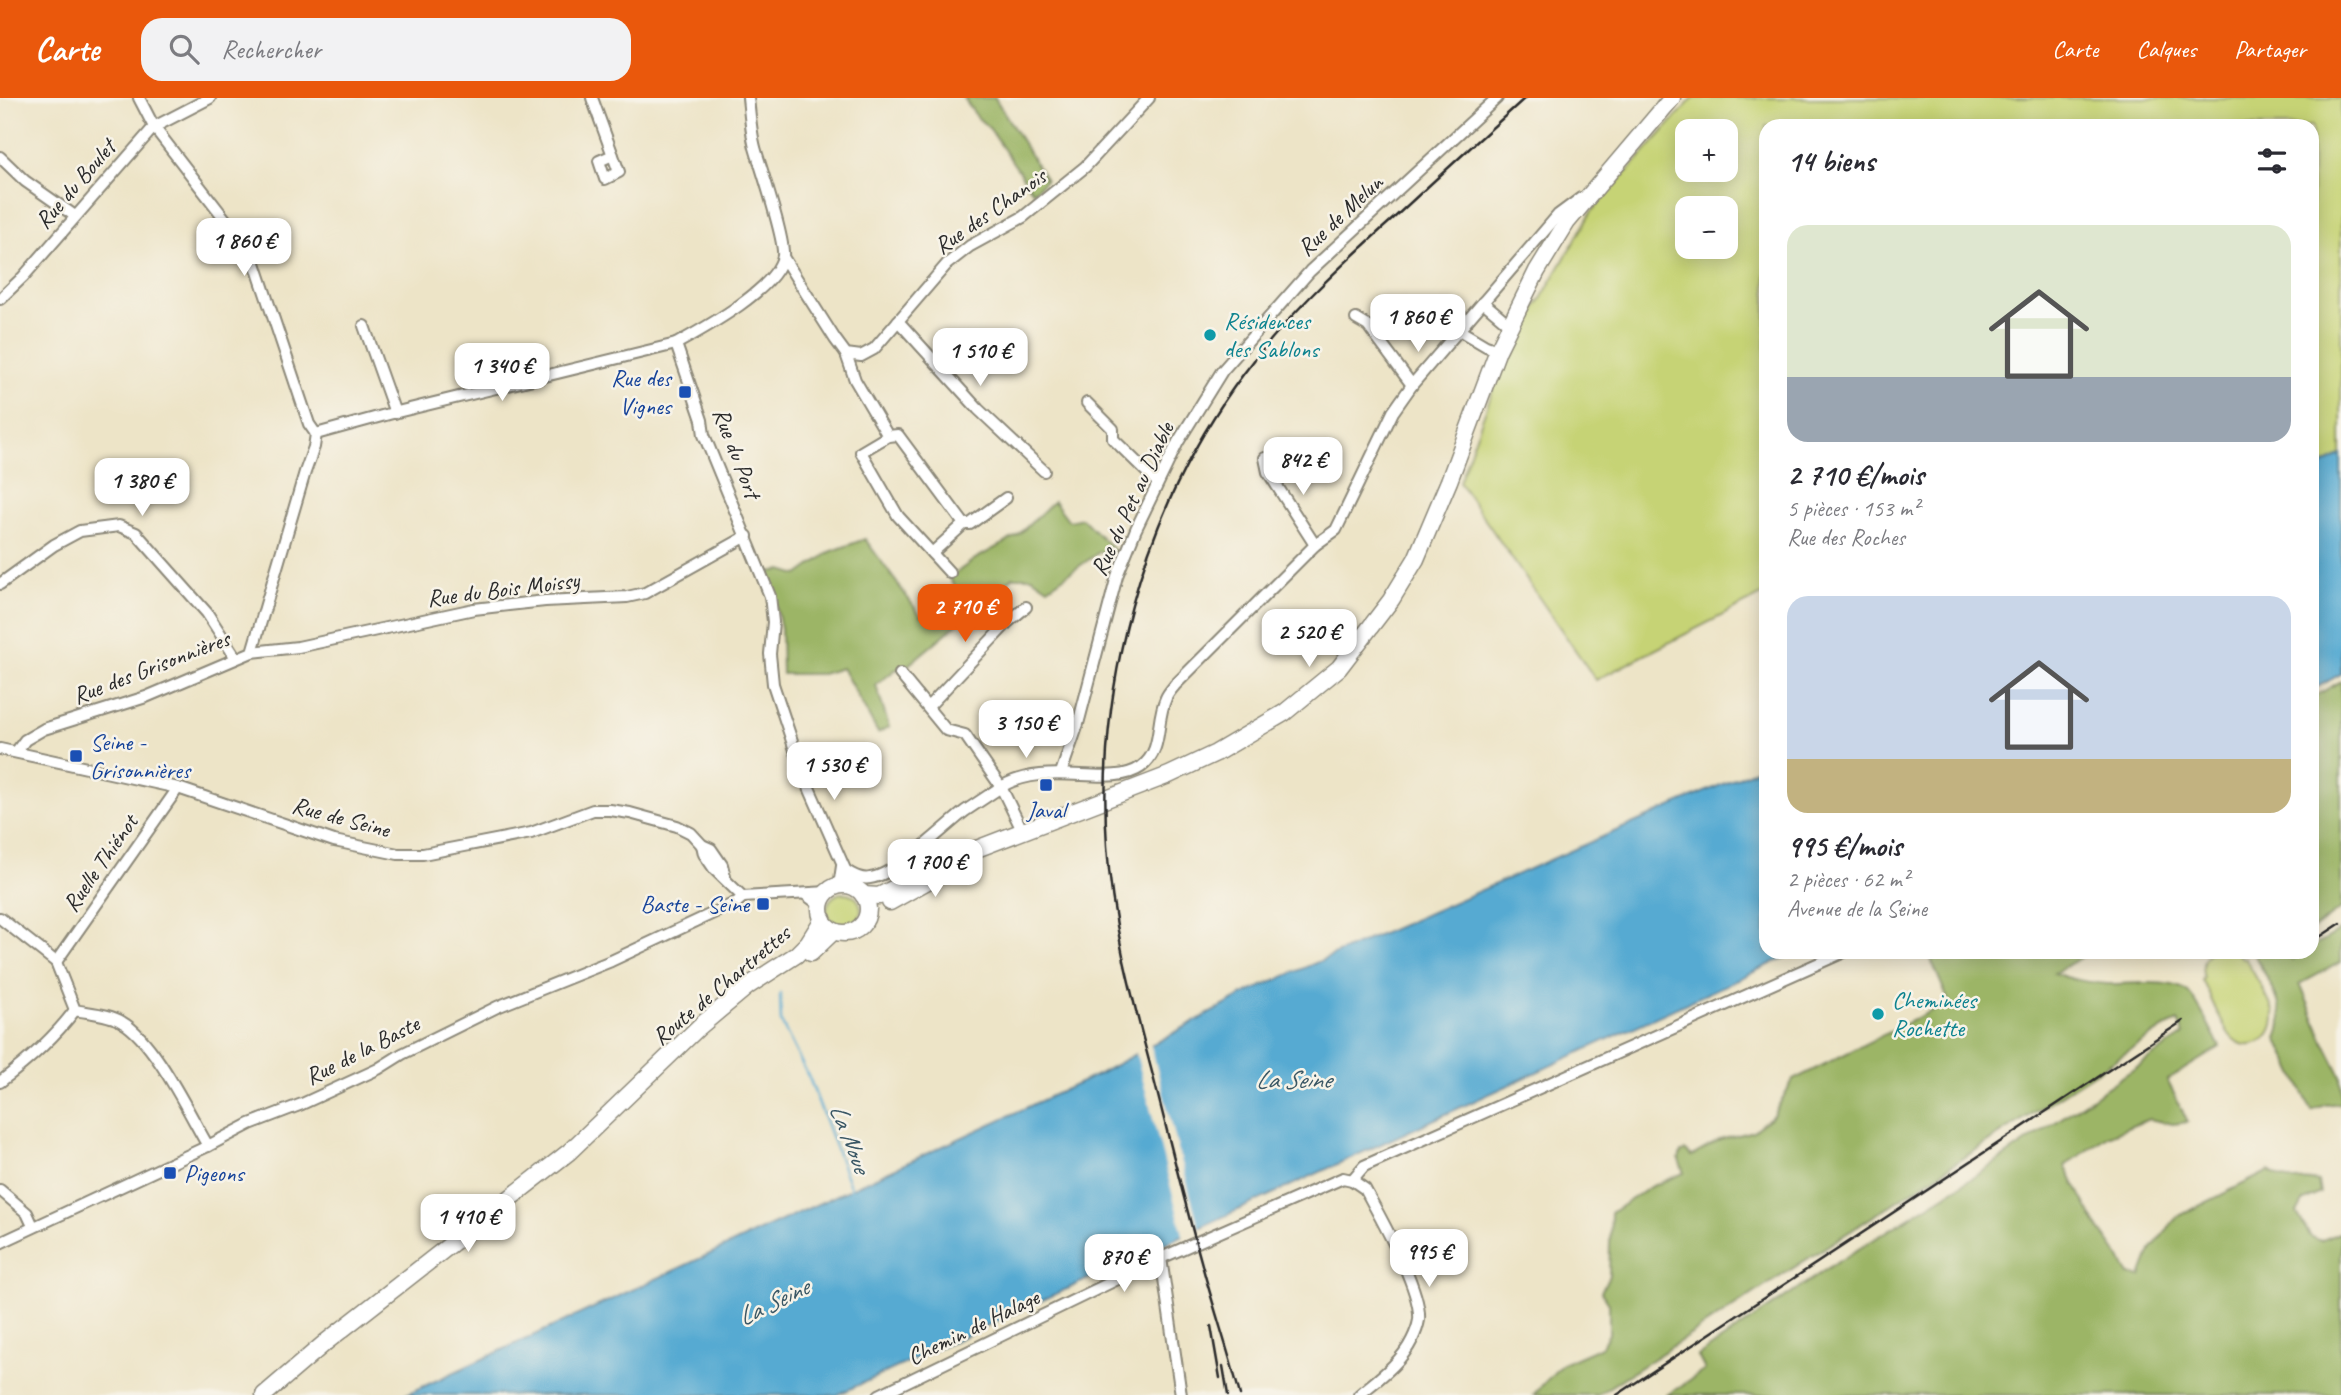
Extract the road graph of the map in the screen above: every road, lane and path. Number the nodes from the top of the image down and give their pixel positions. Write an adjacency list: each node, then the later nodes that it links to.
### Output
1 (139, 98): 8 (street)
2 (210, 98): 8 (street)
3 (592, 98): 9 (street)
4 (748, 98): 13 (street)
5 (1149, 98): 17 (street, Rue des Chanois)
6 (1497, 98): 24 (street, Rue de Melun)
7 (1672, 98): 11 (main road)
8 (154, 127): 12 (street, Rue du Boulet); 28 (street)
9 (612, 155)
10 (0, 157): 12 (street)
11 (1592, 191): 15 (street); 18 (main road)
12 (75, 216): 14 (street, Rue du Boulet)
13 (783, 257): 21 (street); 23 (street)
14 (0, 299)
15 (1483, 302): 18 (street); 20 (street)
16 (1356, 319): 25 (street)
17 (898, 321): 23 (street, Rue des Chanois); 31 (street)
18 (1509, 324): 22 (main road)
19 (364, 326): 27 (street)
20 (1459, 330): 22 (street); 25 (street)
21 (676, 344): 27 (street); 35 (street, Rue du Port)
22 (1498, 350): 49 (main road)
23 (846, 354): 29 (street)
24 (1222, 372): 32 (street, Rue du Pet au Diable)
25 (1412, 385): 36 (street)
26 (1087, 403): 32 (street)
27 (395, 413): 28 (street)
28 (316, 435): 41 (street, Rue des Grisonnières)
29 (888, 436): 34 (street); 37 (street)
30 (1265, 458): 36 (street)
31 (1044, 471)
32 (1157, 482): 46 (street, Rue du Pet au Diable)
33 (1006, 498): 34 (street)
34 (964, 524): 37 (street)
35 (747, 537): 41 (street, Rue du Bois Moissy); 51 (street, Rue du Port)
36 (1315, 545): 46 (street)
37 (932, 553): 38 (street)
38 (950, 573)
39 (0, 584): 42 (street)
40 (1026, 607): 44 (street)
41 (252, 652): 42 (street, Rue des Grisonnières)
42 (236, 658): 45 (street, Rue des Grisonnières)
43 (900, 674): 44 (street)
44 (928, 707): 47 (street)
45 (5, 751): 48 (street, Rue de Seine)
46 (1061, 773): 47 (street)
47 (1001, 787): 49 (street); 51 (street)
48 (178, 788): 53 (street, Rue de Seine); 58 (street, Ruelle Thiénot)
49 (1022, 830): 50 (main road)
50 (977, 848): 52 (main road); 55 (main road)
51 (844, 867): 52 (street, Rue du Port); 54 (street)
52 (861, 892): 54 (main road); 55 (main road)
53 (743, 897): 54 (street); 61 (street, Rue de la Baste)
54 (829, 907): 55 (main road); 67 (main road, Route de Chartrettes)
55 (867, 915)
56 (0, 918): 58 (street)
57 (1828, 959): 62 (street)
58 (56, 962): 59 (street)
59 (75, 1010): 60 (street); 61 (street)
60 (0, 1082)
61 (208, 1146): 64 (street, Rue de la Baste)
62 (1352, 1180): 66 (street, Chemin de Halage); 70 (street)
63 (0, 1190): 64 (street)
64 (33, 1226): 65 (street, Rue de la Baste)
65 (0, 1242)
66 (1161, 1258): 68 (street, Chemin de Halage); 69 (street)
67 (264, 1395)
68 (879, 1395)
69 (1181, 1395)
70 (1359, 1395)

